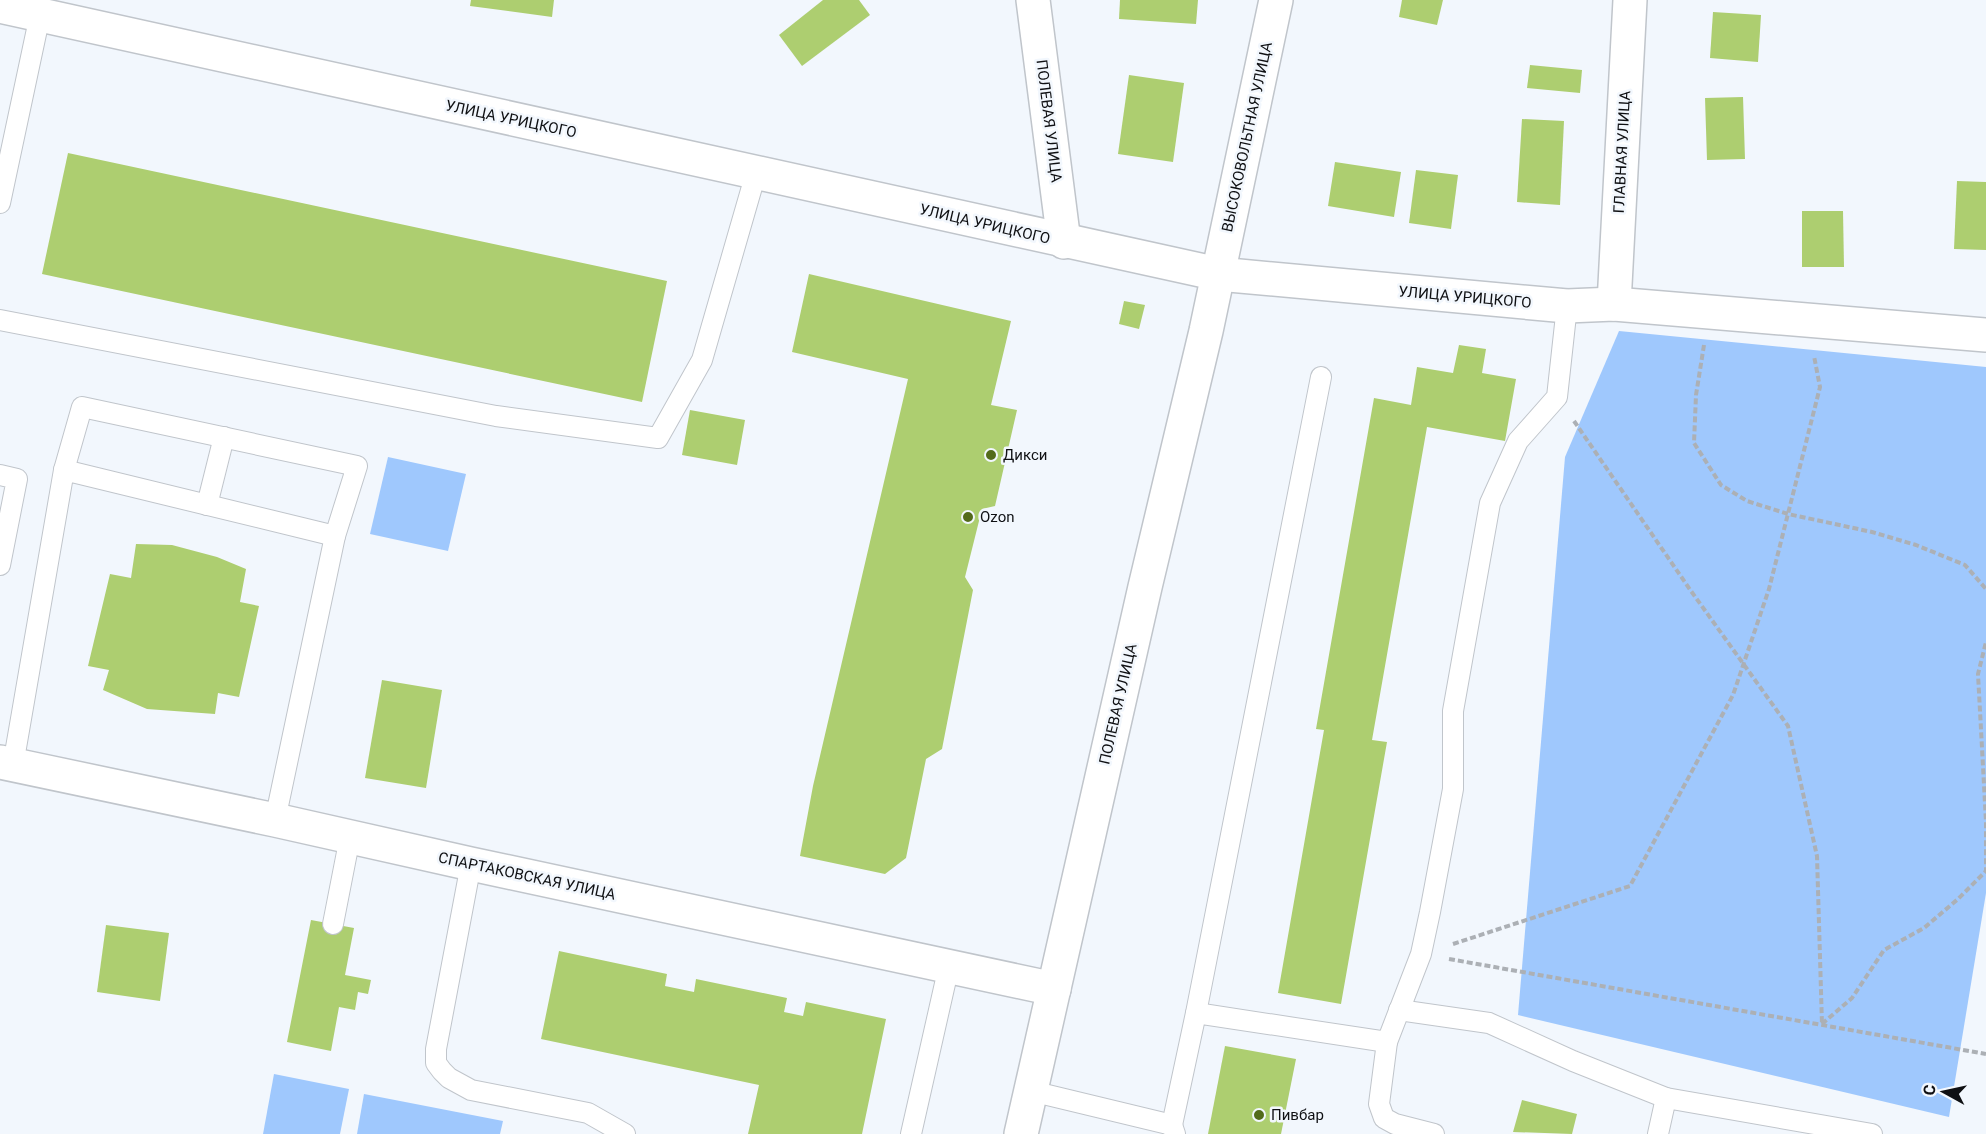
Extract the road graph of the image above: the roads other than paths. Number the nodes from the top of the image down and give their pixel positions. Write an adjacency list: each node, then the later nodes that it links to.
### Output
1 (1033, 0): 8 (street, ПОЛЕВАЯ УЛИЦА)
2 (1276, 0): 9 (street, ВЫСОКОВОЛЬТНАЯ УЛИЦА)
3 (1630, 0): 10 (street, ГЛАВНАЯ УЛИЦА)
4 (0, 6): 5 (street, УЛИЦА УРИЦКОГО)
5 (40, 15): 6 (street, УЛИЦА УРИЦКОГО); 7 (lane)
6 (756, 173): 8 (street, УЛИЦА УРИЦКОГО); 12 (lane)
7 (0, 203)
8 (1064, 242): 9 (street, УЛИЦА УРИЦКОГО)
9 (1218, 274): 11 (street, УЛИЦА УРИЦКОГО); 27 (street, ПОЛЕВАЯ УЛИЦА)
10 (1614, 304): 11 (street, УЛИЦА УРИЦКОГО); 13 (street, УЛИЦА УРИЦКОГО)
11 (1567, 306): 28 (lane)
12 (0, 320)
13 (1986, 335)
14 (1321, 377): 29 (lane)
15 (224, 437): 16 (lane); 18 (lane); 19 (lane)
16 (64, 470): 18 (lane); 21 (lane)
17 (0, 475): 20 (lane)
18 (207, 505): 19 (lane)
19 (335, 536): 22 (lane)
20 (0, 565)
21 (7, 764): 22 (street, СПАРТАКОВСКАЯ УЛИЦА)
22 (275, 820): 23 (street, СПАРТАКОВСКАЯ УЛИЦА)
23 (350, 837): 24 (street, СПАРТАКОВСКАЯ УЛИЦА); 25 (lane)
24 (471, 864): 26 (street, СПАРТАКОВСКАЯ УЛИЦА); 34 (lane)
25 (333, 924)
26 (949, 966): 27 (street, СПАРТАКОВСКАЯ УЛИЦА); 35 (lane)
27 (1053, 989): 31 (street, ПОЛЕВАЯ УЛИЦА)
28 (1400, 1010): 30 (lane); 32 (lane)
29 (1196, 1013): 30 (lane); 33 (lane)
30 (1387, 1042): 37 (lane)
31 (1031, 1091): 33 (lane); 36 (street, ПОЛЕВАЯ УЛИЦА)
32 (1666, 1098): 38 (lane); 39 (lane)
33 (1174, 1129)
34 (625, 1134)
35 (911, 1134)
36 (1021, 1134)
37 (1434, 1134)
38 (1658, 1134)
39 (1872, 1134)

